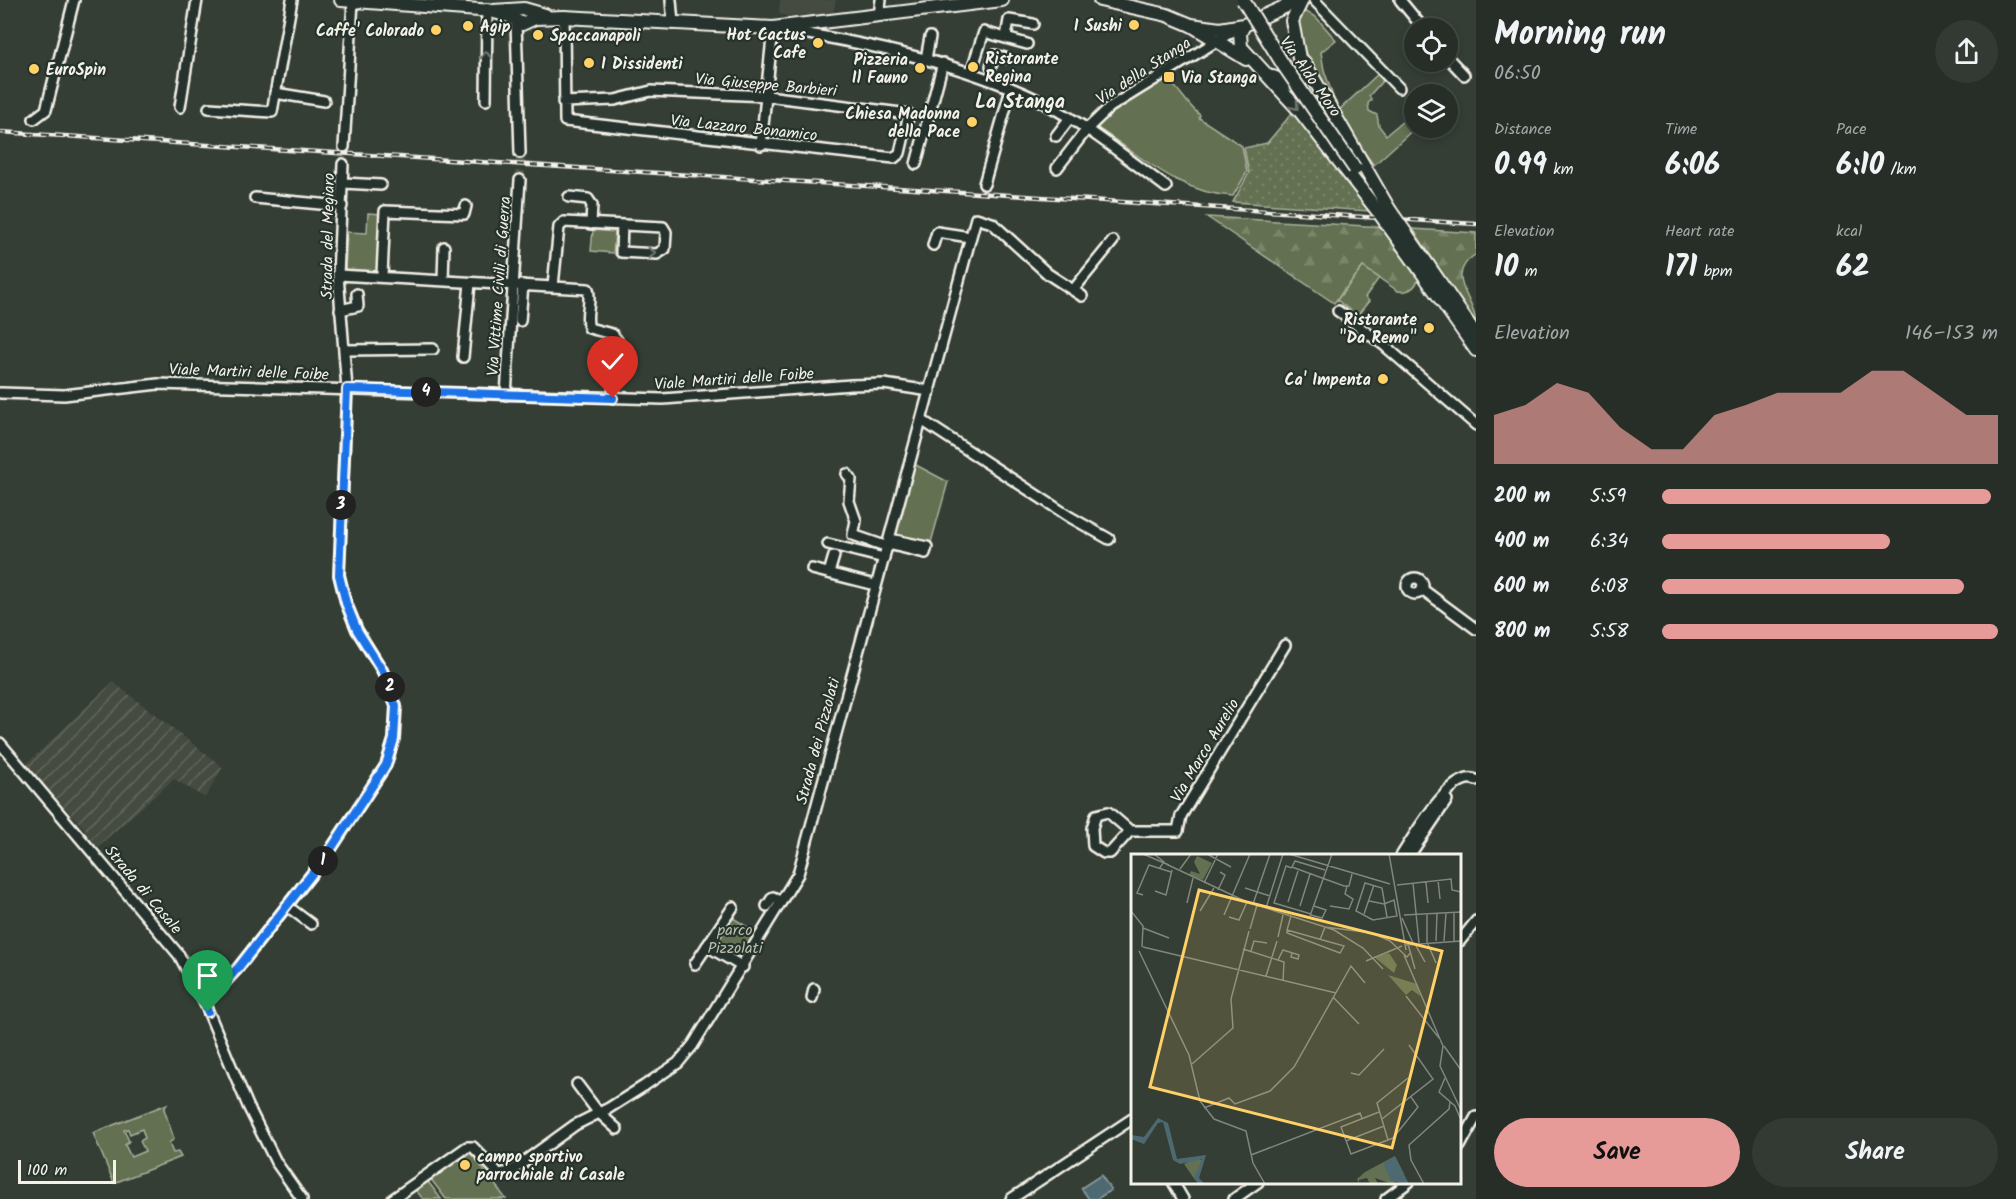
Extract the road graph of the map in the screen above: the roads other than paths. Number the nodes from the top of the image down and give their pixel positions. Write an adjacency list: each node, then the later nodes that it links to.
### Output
1 (74, 0): 52 (street)
2 (197, 0): 49 (street)
3 (292, 0): 44 (street)
4 (341, 0): 14 (main road)
5 (670, 0): 23 (street)
6 (676, 0): 23 (street)
7 (881, 0): 19 (street)
8 (1002, 0): 16 (main road)
9 (1100, 0): 25 (main road)
10 (1243, 0): 62 (main road, Via Aldo Moro, bridge)
11 (1301, 0): 17 (main road); 30 (main road)
12 (1314, 0): 42 (street)
13 (1400, 0): 22 (street)
14 (353, 1): 15 (main road); 57 (street)
15 (409, 2): 18 (main road)
16 (944, 3): 19 (main road)
17 (1269, 9): 26 (main road); 30 (main road)
18 (486, 10): 21 (main road); 46 (street, one-way to 18)
19 (879, 16): 27 (main road)
20 (564, 17): 21 (main road); 23 (main road); 48 (street)
21 (522, 18): 58 (street)
22 (1415, 18)
23 (673, 24): 27 (main road)
24 (1033, 24): 29 (street)
25 (1191, 25): 26 (main road); 31 (main road)
26 (1244, 25): 31 (street, Via della Stanga); 37 (main road)
27 (773, 28): 34 (street); 45 (street)
28 (930, 37): 34 (street)
29 (1006, 37): 32 (street); 39 (street)
30 (1294, 37): 33 (main road)
31 (1217, 40): 37 (main road); 53 (street, Via della Stanga)
32 (1027, 44)
33 (1300, 53): 37 (main road); 72 (main road)
34 (926, 58): 36 (street)
35 (1005, 58): 40 (street)
36 (943, 63): 39 (street); 60 (street)
37 (1254, 64): 62 (main road, one-way to 62)
38 (1458, 69): 41 (street)
39 (971, 72): 40 (street)
40 (989, 72): 43 (street)
41 (1464, 75)
42 (1399, 88)
43 (1011, 89): 51 (street); 65 (street)
44 (275, 93): 47 (street); 50 (street)
45 (767, 96): 48 (street, Via Giuseppe Barbieri); 54 (street, Via Giuseppe Barbieri); 56 (street)
46 (486, 100)
47 (324, 101)
48 (563, 102): 56 (street, Via Lazzaro Bonamico)
49 (180, 107)
50 (209, 108)
51 (1069, 118): 53 (street); 55 (street)
52 (34, 119)
53 (1087, 129): 61 (street, Via della Stanga); 67 (street)
54 (904, 135): 56 (street, Via Lazzaro Bonamico)
55 (1056, 136)
56 (761, 145)
57 (344, 147)
58 (520, 153)
59 (343, 164): 64 (street, Strada del Megiaro)
60 (916, 164)
61 (1057, 168)
62 (1349, 168): 72 (main road, Via Aldo Moro)
63 (520, 180): 84 (street, Via Vittime Civili di Guerra)
64 (343, 183): 66 (street); 70 (street, Strada del Megiaro)
65 (984, 184)
66 (381, 185)
67 (1166, 187)
68 (569, 197): 73 (street)
69 (255, 198): 70 (street)
70 (342, 206): 80 (street, Strada del Megiaro)
71 (466, 206): 81 (street)
72 (1385, 212): 79 (main road, bridge)
73 (591, 224): 74 (street); 86 (street)
74 (622, 225): 74 (street, one-way to 74)
75 (970, 237): 76 (street, Strada dei Pizzolati); 77 (street); 97 (street, Strada dei Pizzolati)
76 (1113, 241)
77 (933, 244)
78 (444, 247): 82 (street)
79 (1423, 266): 91 (main road); 94 (main road)
80 (339, 275): 81 (street); 88 (street, Strada del Megiaro)
81 (382, 275): 82 (street)
82 (443, 280): 83 (street)
83 (470, 283): 84 (street); 95 (street)
84 (511, 284): 85 (street); 99 (street, Via Vittime Civili di Guerra)
85 (523, 285): 86 (street); 90 (street)
86 (553, 286): 100 (street)
87 (357, 294): 88 (street, Strada del Megiaro)
88 (340, 310): 93 (street, Strada del Megiaro)
89 (1338, 311): 102 (street)
90 (520, 321)
91 (1476, 335)
92 (433, 349): 93 (street)
93 (346, 350): 96 (street, Strada del Megiaro)
94 (1476, 350)
95 (463, 357)
96 (347, 389): 98 (street, Viale Martiri delle Foibe); 99 (street, Viale Martiri delle Foibe); 122 (street, Strada del Megiaro)
97 (930, 392): 100 (street, Viale Martiri delle Foibe); 101 (street, Strada dei Pizzolati)
98 (0, 393)
99 (506, 395): 100 (street, Viale Martiri delle Foibe)
100 (613, 398)
101 (923, 422): 104 (street); 105 (street, Strada dei Pizzolati)
102 (1476, 425)
103 (847, 474): 105 (street)
104 (1109, 539)
105 (888, 543): 107 (street); 109 (street, Strada dei Pizzolati)
106 (828, 544): 109 (street)
107 (925, 554)
108 (834, 556): 111 (street)
109 (884, 558): 112 (street, Strada dei Pizzolati)
110 (812, 569): 111 (street)
111 (829, 573): 112 (street)
112 (875, 585): 121 (street, Strada dei Pizzolati)
113 (1422, 589): 114 (street)
114 (1476, 629)
115 (1285, 645): 118 (street, Via Marco Aurelio)
116 (0, 743): 131 (street, Strada di Casale)
117 (1471, 779): 119 (street); 120 (street)
118 (1130, 831): 118 (street)
119 (1402, 854)
120 (1410, 854)
121 (781, 902): 123 (street); 130 (street, Strada dei Pizzolati)
122 (287, 906): 126 (street); 131 (street, Strada del Megiaro)
123 (767, 906)
124 (733, 908): 128 (street)
125 (1476, 921): 127 (street)
126 (311, 924)
127 (1461, 940)
128 (707, 946): 129 (street); 130 (street)
129 (695, 964)
130 (743, 967): 133 (street, Strada dei Pizzolati)
131 (205, 1004): 141 (street, Strada di Casale)
132 (577, 1084): 133 (street)
133 (598, 1112): 136 (street); 142 (street, Strada dei Pizzolati)
134 (1476, 1117): 137 (street)
135 (1131, 1120): 143 (street)
136 (617, 1129)
137 (1461, 1144)
138 (1174, 1184): 144 (street)
139 (1255, 1184): 145 (street)
140 (1405, 1184): 146 (street)
141 (302, 1199)
142 (393, 1199)
143 (1011, 1199)
144 (1183, 1199)
145 (1234, 1199)
146 (1386, 1199)

